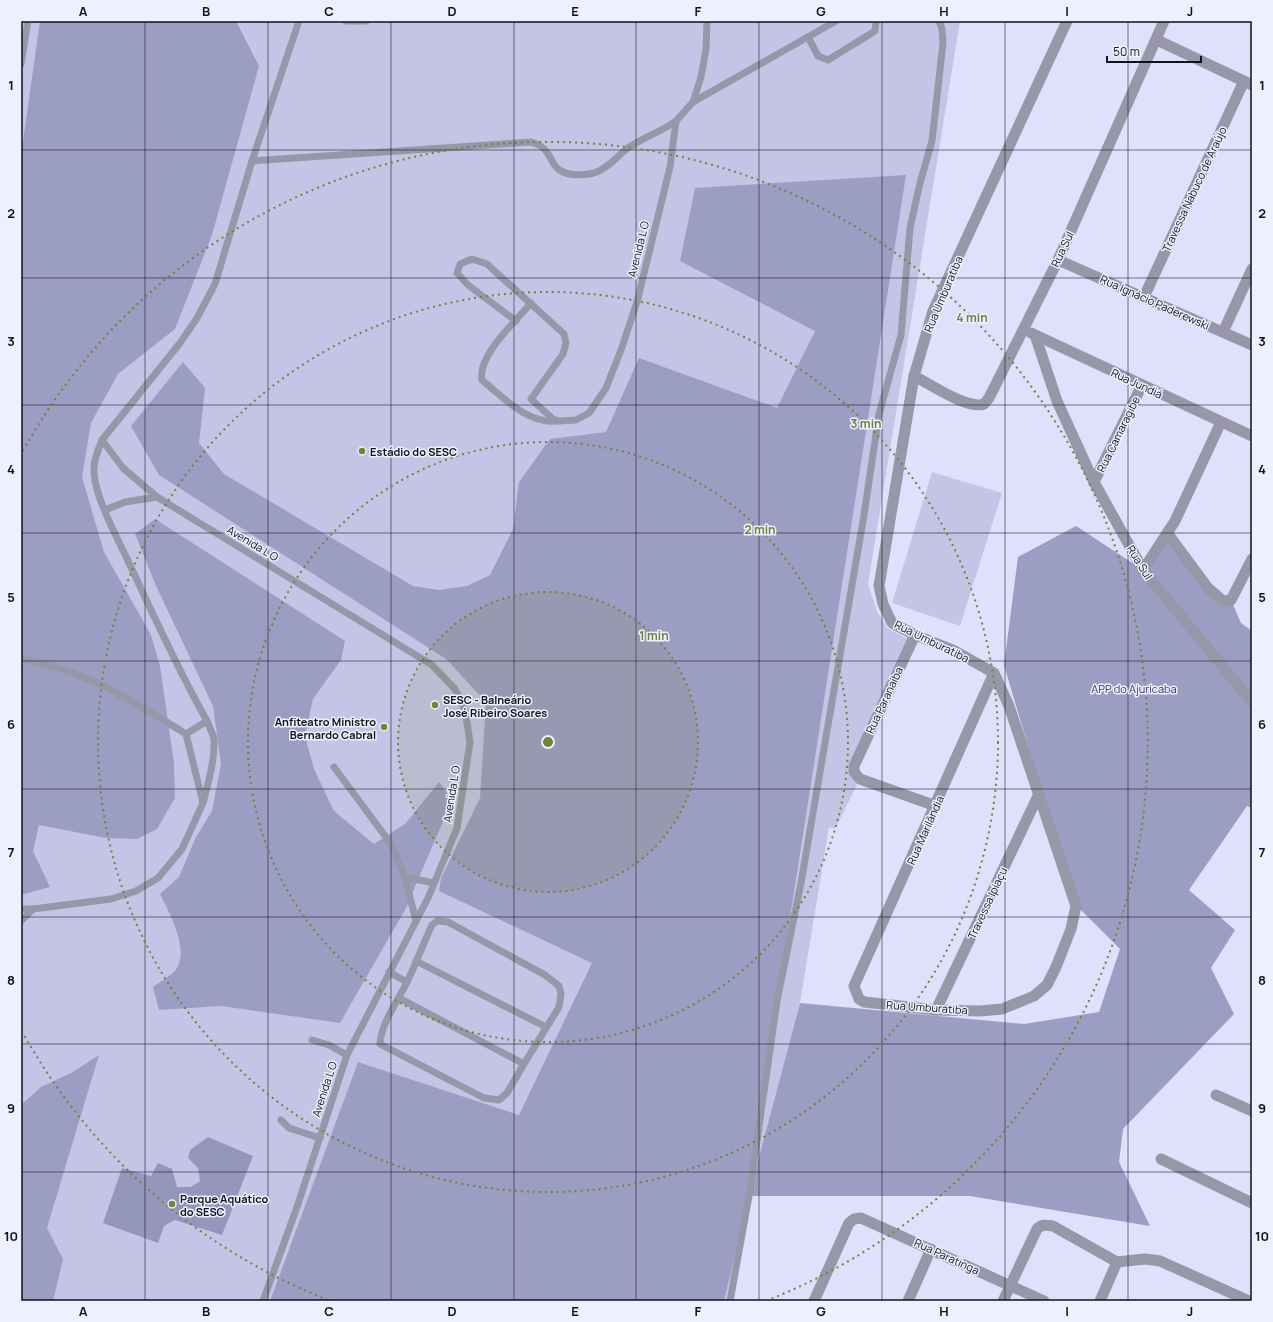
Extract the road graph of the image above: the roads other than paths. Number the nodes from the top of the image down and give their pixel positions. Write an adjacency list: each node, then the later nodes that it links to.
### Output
1 (28, 21): 14 (lane)
2 (299, 21): 18 (lane)
3 (346, 21): 4 (lane)
4 (366, 21)
5 (707, 21): 16 (lane)
6 (836, 21): 11 (lane)
7 (876, 21): 12 (lane)
8 (938, 21): 76 (lane)
9 (1067, 21): 28 (street, Rua Umburatiba)
10 (1164, 21): 13 (street, Rua Sul)
11 (828, 23): 12 (lane)
12 (808, 37): 16 (lane)
13 (1157, 40): 15 (street); 19 (street, Rua Sul)
14 (21, 64)
15 (1248, 83): 21 (street, Travessa Nabuco de Araújo)
16 (693, 102): 17 (lane)
17 (676, 121): 18 (lane); 30 (lane, Avenida L O)
18 (252, 161): 33 (lane)
19 (1058, 260): 21 (street, Rua Ignácio Paderewski); 24 (street, Rua Sul)
20 (1252, 269): 25 (street)
21 (1144, 297): 25 (street, Rua Ignácio Paderewski)
22 (531, 303): 23 (lane, Avenida L O); 23 (lane); 30 (lane)
23 (516, 321): 30 (lane, Avenida L O)
24 (1023, 329): 26 (street, Rua Jundiá); 28 (street, Rua Sul)
25 (1223, 332): 27 (street, Rua Ignácio Paderewski)
26 (1035, 335): 29 (street, Rua Jundiá); 34 (street, Rua Sul)
27 (1252, 345)
28 (914, 376): 40 (street, Rua Umburatiba)
29 (1142, 386): 31 (street, Rua Jundiá); 34 (street, Rua Camaragibe)
30 (559, 421)
31 (1221, 422): 32 (street, Rua Jundiá); 37 (street)
32 (1252, 436)
33 (102, 440): 35 (lane, Avenida L O); 36 (lane)
34 (1094, 482): 39 (street, Rua Sul)
35 (157, 497): 36 (lane); 51 (lane, Avenida L O)
36 (105, 510): 44 (lane)
37 (1168, 534): 38 (street); 39 (street)
38 (1252, 559)
39 (1143, 570): 43 (street, Rua Sul)
40 (915, 635): 42 (street, Rua Umburatiba); 49 (street, Rua Paranaiba)
41 (21, 659): 45 (lane)
42 (994, 673): 47 (street, Rua Umburatiba); 49 (street, Rua Marilândia)
43 (1252, 702)
44 (207, 721): 45 (lane); 48 (lane)
45 (186, 734): 48 (lane)
46 (334, 768): 50 (lane)
47 (1038, 796): 61 (street, Travessa Ipiaçu); 61 (street, Rua Umburatiba)
48 (203, 803): 53 (lane)
49 (936, 806): 59 (street, Rua Marilândia)
50 (405, 877): 51 (lane); 55 (lane)
51 (434, 883): 55 (lane, Avenida L O)
52 (21, 909): 53 (lane)
53 (33, 909): 54 (lane)
54 (21, 921)
55 (416, 921): 57 (lane, Avenida L O)
56 (416, 961): 58 (lane); 62 (lane); 62 (lane)
57 (389, 972): 58 (lane); 64 (lane, Avenida L O)
58 (407, 982): 60 (lane)
59 (854, 986): 61 (street, Rua Umburatiba)
60 (399, 998): 65 (lane); 65 (lane)
61 (936, 1010)
62 (546, 1027): 65 (lane)
63 (312, 1040): 64 (lane)
64 (347, 1055): 69 (lane, Avenida L O)
65 (524, 1064)
66 (1216, 1095): 67 (street)
67 (1252, 1111)
68 (281, 1120): 69 (lane)
69 (320, 1138): 75 (lane, Avenida L O)
70 (1161, 1160): 71 (street)
71 (1252, 1203)
72 (931, 1249): 74 (street, Rua Paratinga); 77 (street, Rua Paratinga); 78 (street)
73 (1117, 1262): 74 (street); 81 (street); 82 (street)
74 (1010, 1286): 79 (street); 80 (street, Rua Paratinga)
75 (263, 1301)
76 (730, 1301)
77 (814, 1301)
78 (908, 1301)
79 (1003, 1301)
80 (1044, 1301)
81 (1100, 1301)
82 (1249, 1301)

